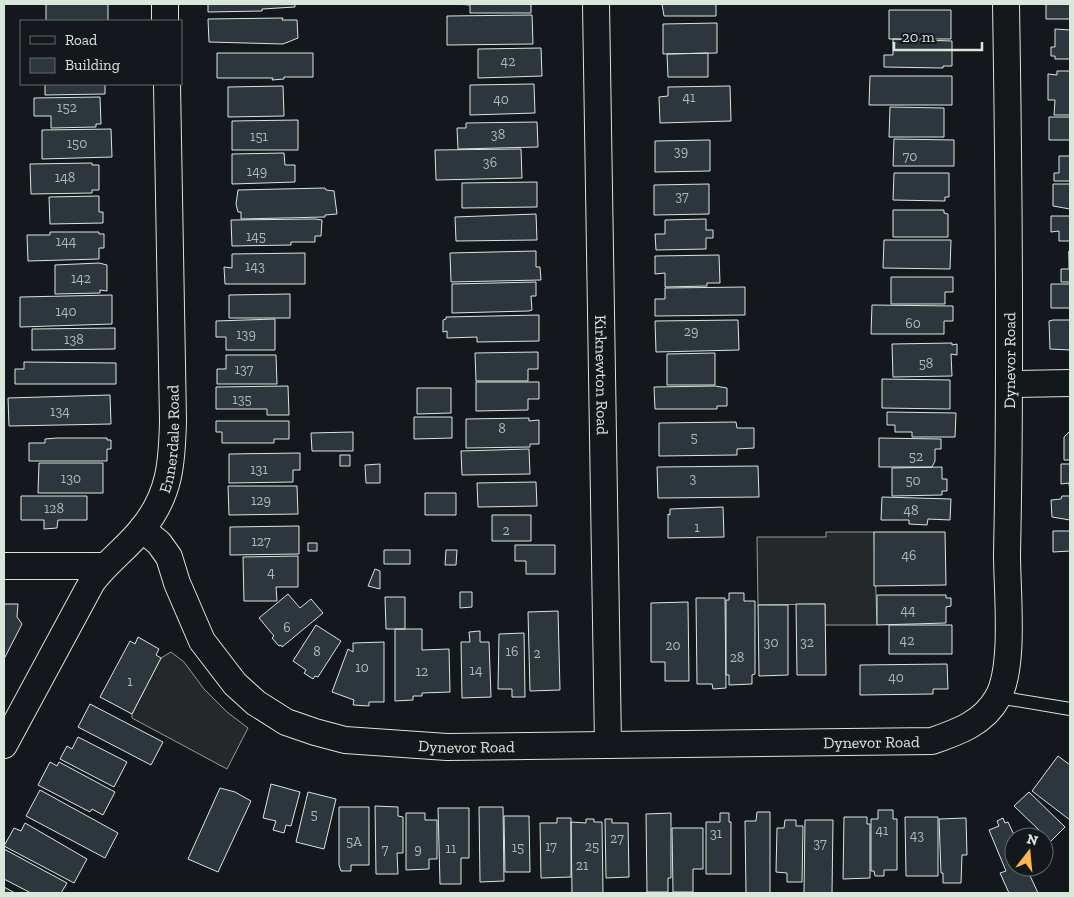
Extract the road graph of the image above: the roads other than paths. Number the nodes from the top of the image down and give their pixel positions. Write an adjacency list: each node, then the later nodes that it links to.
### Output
1 (165, 4): 4 (street)
2 (596, 4): 14 (street, Kirknewton Road)
3 (1006, 4): 7 (street, Dynevor Road)
4 (166, 20)
5 (167, 85): 8 (street, Ennerdale Road)
6 (1070, 383): 7 (street)
7 (1011, 384): 11 (street, Dynevor Road)
8 (142, 530): 10 (street, Ennerdale Road); 14 (street, Dynevor Road)
9 (4, 566): 10 (street)
10 (104, 566): 13 (street, Ennerdale Road)
11 (998, 698): 12 (lane); 14 (street, Dynevor Road)
12 (1070, 709)
13 (4, 745)
14 (608, 746)

